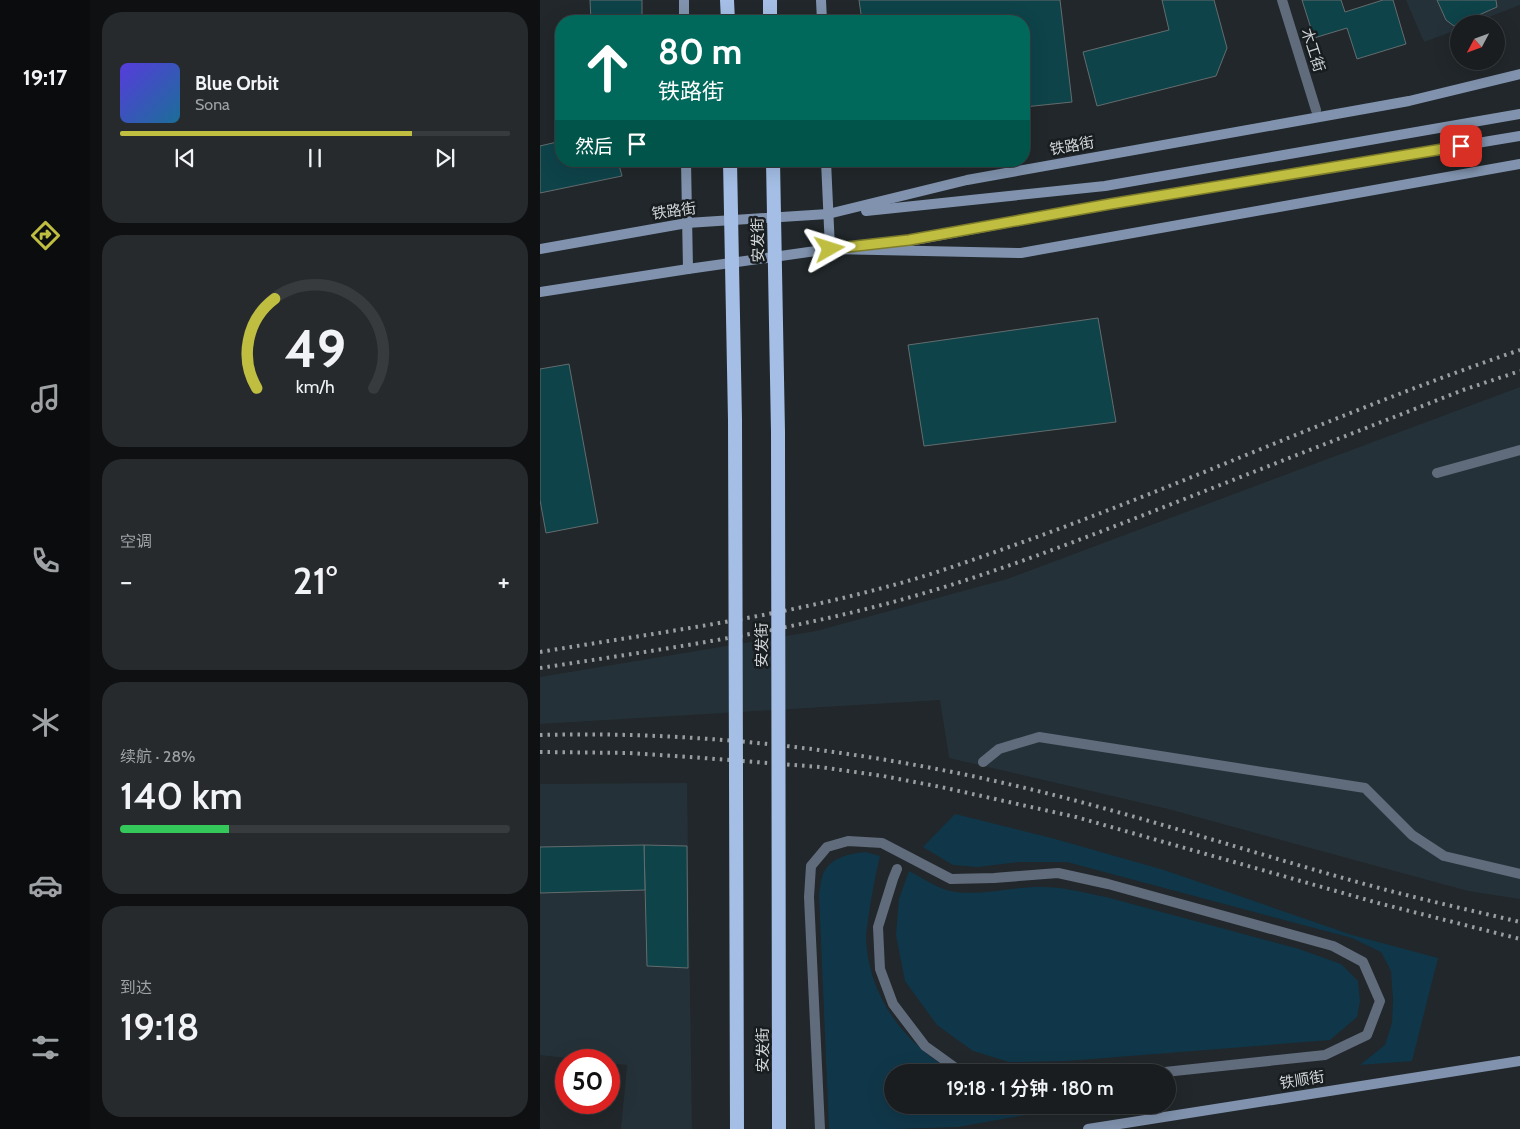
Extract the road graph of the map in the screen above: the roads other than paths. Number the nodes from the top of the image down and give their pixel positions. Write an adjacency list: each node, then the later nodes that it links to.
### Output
1 (684, 0): 6 (main road)
2 (727, 0): 7 (highway)
3 (770, 0): 8 (highway)
4 (821, 0): 9 (main road)
5 (1282, 0): 11 (street, 木工街)
6 (684, 15)
7 (728, 15)
8 (770, 15)
9 (822, 15)
10 (1520, 74): 19 (main road, 铁路街)
11 (1316, 110)
12 (1520, 114): 19 (main road)
13 (1520, 136): 22 (main road)
14 (1520, 164): 22 (main road)
15 (686, 167): 20 (main road)
16 (730, 167): 33 (highway, 安发街, bridge)
17 (773, 167): 34 (highway, 安发街, bridge)
18 (826, 167): 19 (main road)
19 (828, 214): 20 (main road, 铁路街); 22 (main road)
20 (687, 222): 21 (main road, 铁路街); 23 (main road)
21 (540, 249)
22 (830, 249): 23 (main road)
23 (688, 269): 24 (main road)
24 (540, 292)
25 (1520, 450): 26 (street)
26 (1437, 473)
27 (983, 762): 29 (street)
28 (897, 869): 31 (street)
29 (1520, 874)
30 (1520, 1061): 36 (main road, 铁顺街)
31 (950, 1064)
32 (1176, 1071): 35 (street)
33 (737, 1129)
34 (779, 1129)
35 (820, 1129)
36 (1088, 1129)

